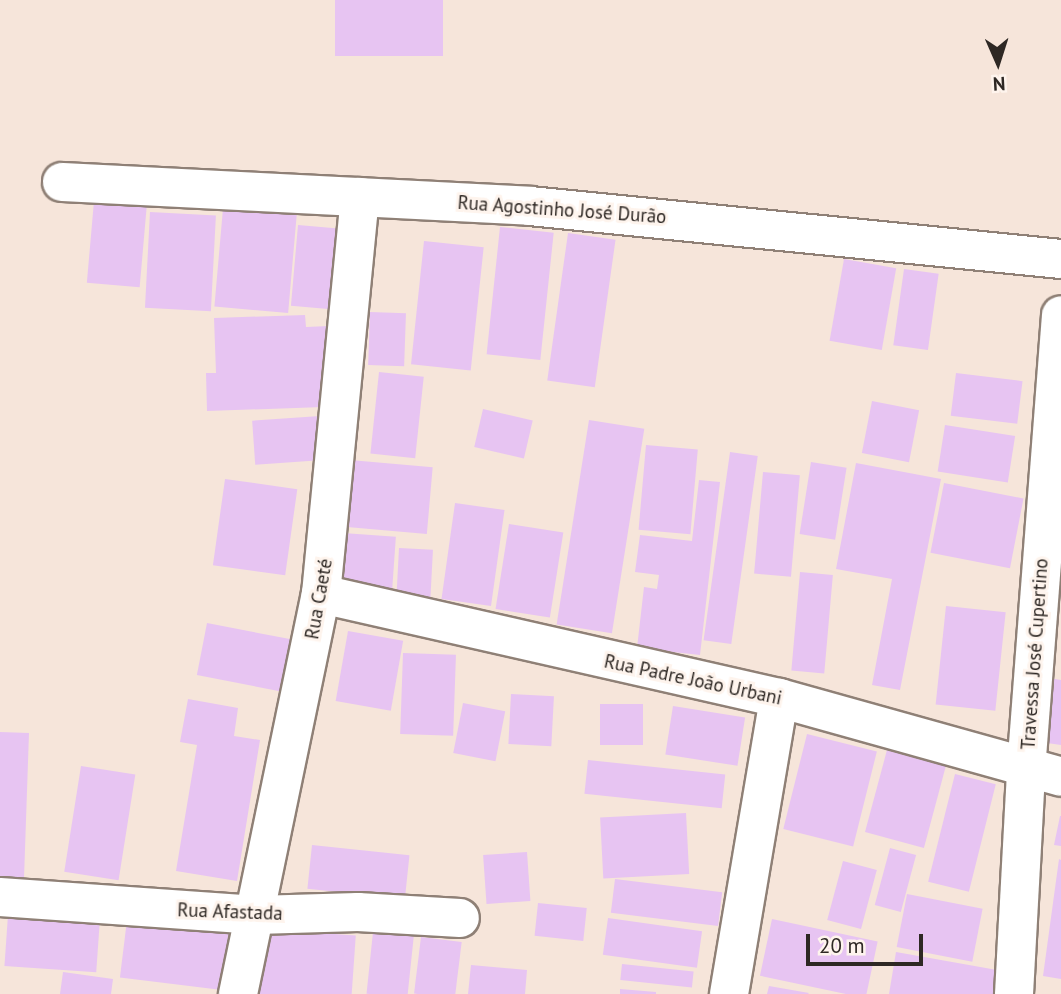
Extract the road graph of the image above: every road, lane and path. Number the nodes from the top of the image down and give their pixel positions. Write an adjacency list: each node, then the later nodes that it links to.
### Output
1 (62, 182): 2 (street, Rua Agostinho José Durão)
2 (360, 197): 3 (street, Rua Agostinho José Durão); 5 (street, Rua Caeté)
3 (1061, 259)
4 (1061, 315): 7 (street, Travessa José Cupertino)
5 (321, 594): 6 (street, Rua Padre João Urbani); 9 (street, Rua Caeté)
6 (779, 698): 7 (street, Rua Padre João Urbani); 12 (street)
7 (1044, 773): 13 (street, Travessa José Cupertino)
8 (0, 897): 9 (street, Rua Afastada)
9 (256, 915): 10 (street, Rua Afastada); 11 (street, Rua Caeté)
10 (460, 918)
11 (238, 994)
12 (729, 994)
13 (1014, 994)

